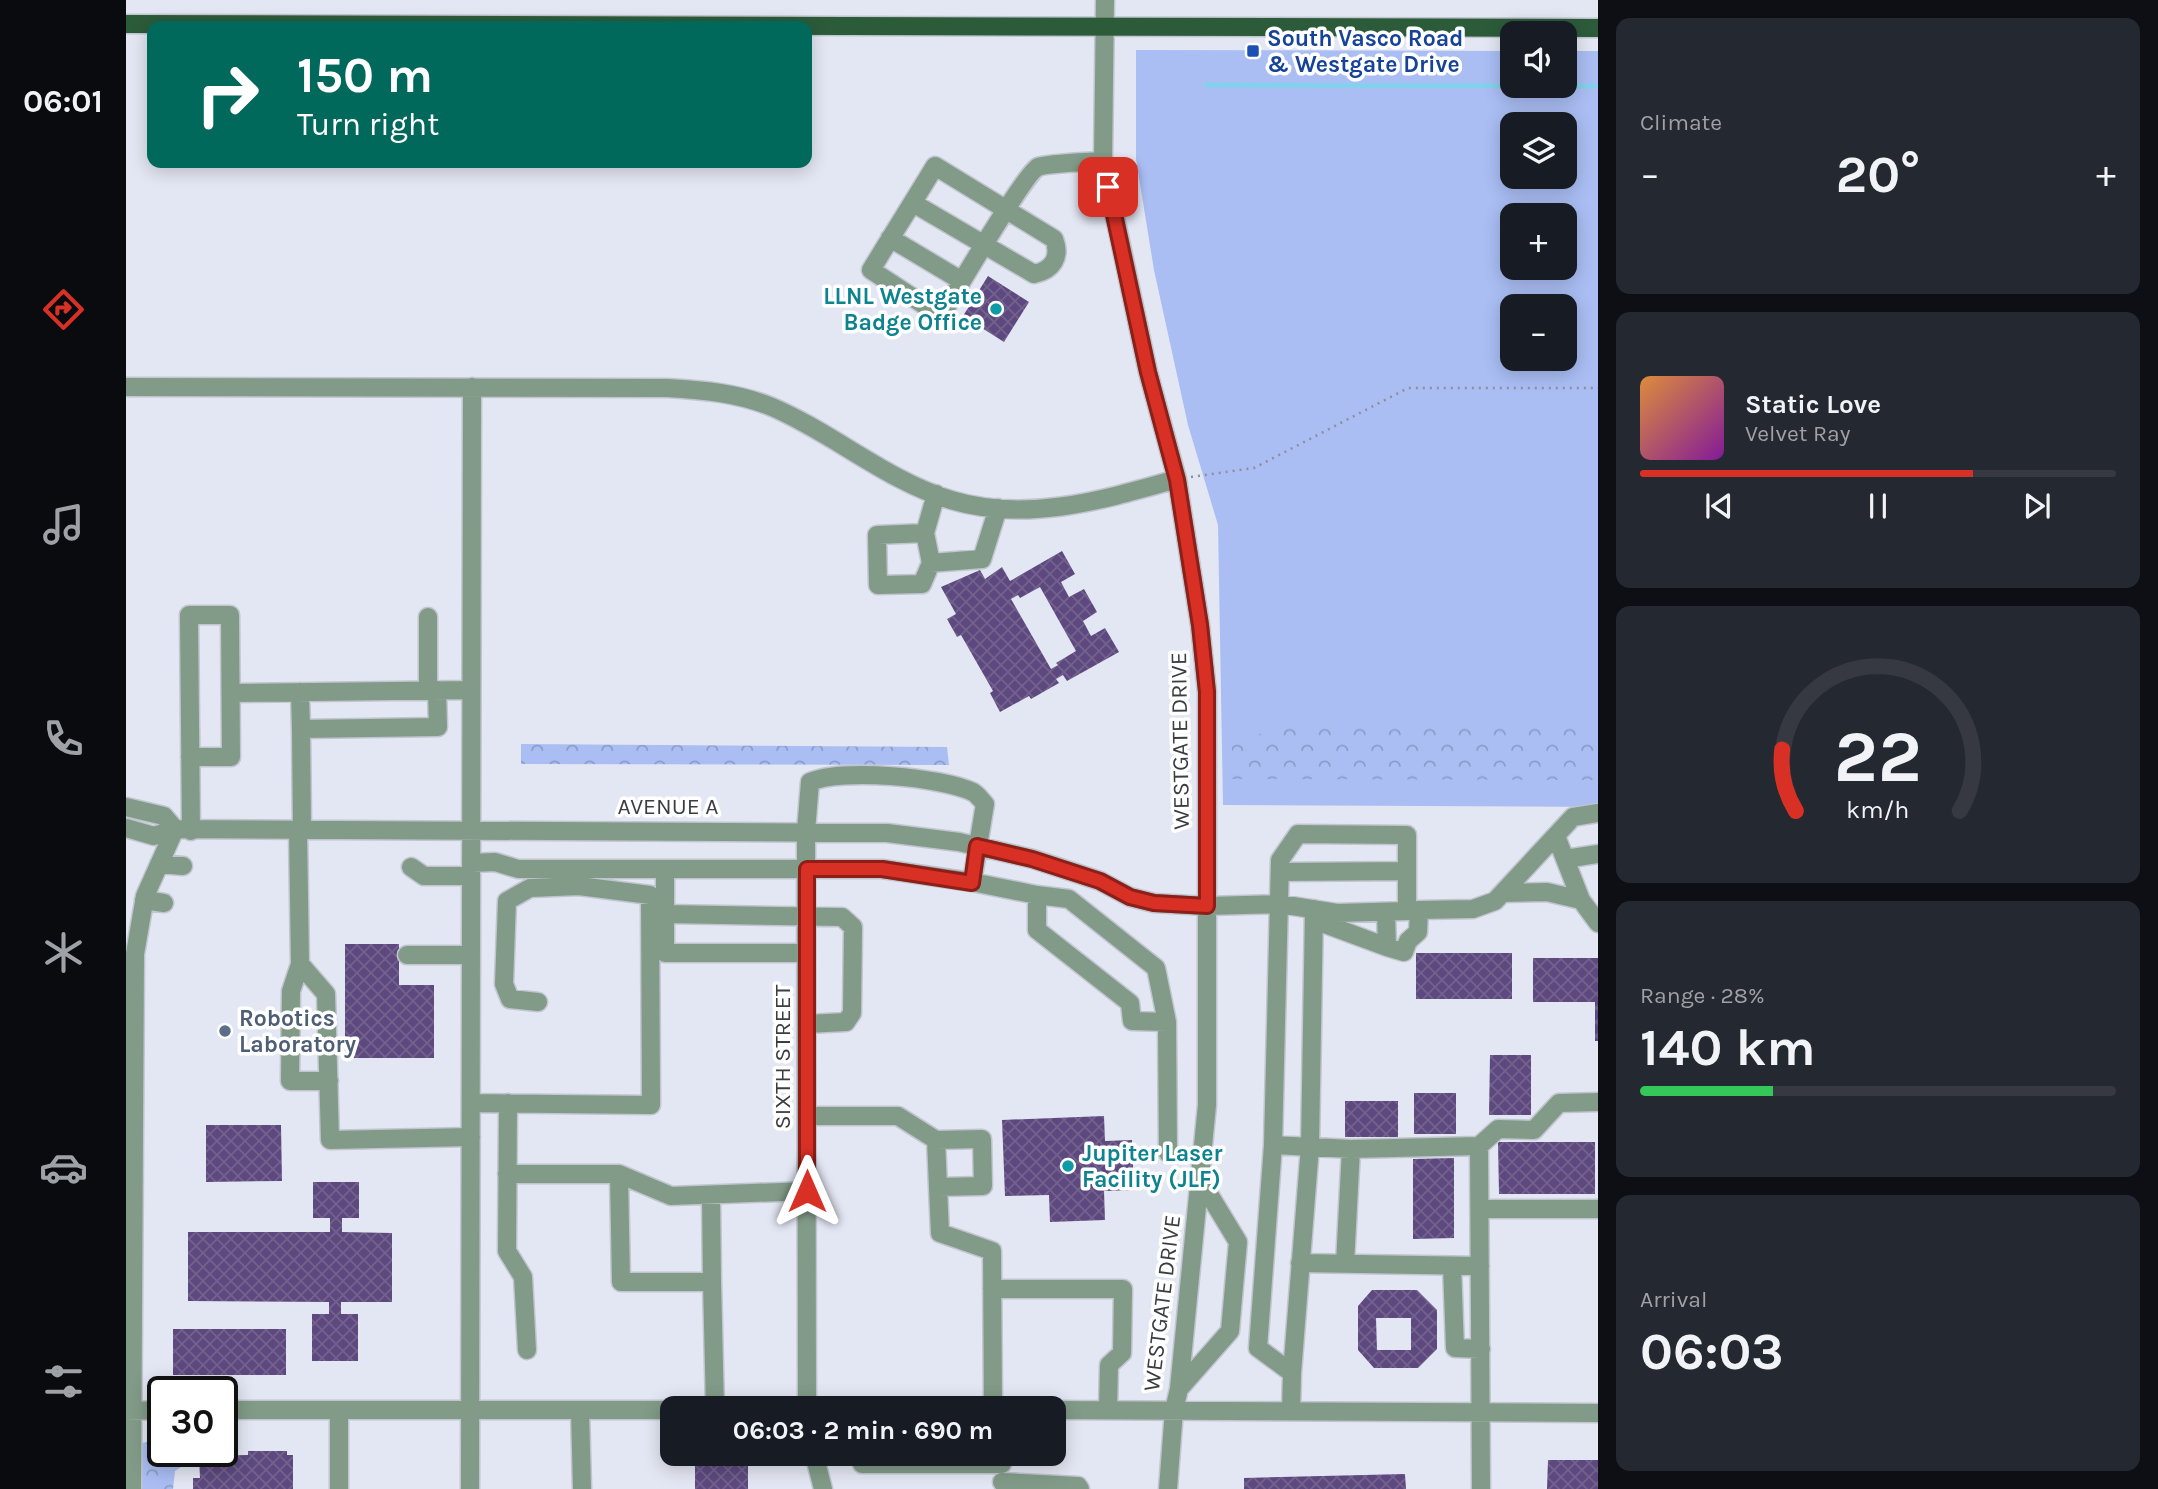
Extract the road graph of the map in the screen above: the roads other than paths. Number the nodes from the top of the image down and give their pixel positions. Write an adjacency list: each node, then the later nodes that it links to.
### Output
1 (1105, 0): 5 (street, WESTGATE DRIVE)
2 (126, 24): 3 (main road)
3 (147, 24)
4 (812, 25): 5 (main road)
5 (1105, 26): 6 (main road); 7 (street, WESTGATE DRIVE)
6 (1598, 27)
7 (1103, 161): 9 (street); 15 (street, WESTGATE DRIVE)
8 (913, 202): 9 (street); 10 (street); 11 (street)
9 (1007, 210): 11 (street); 11 (street)
10 (890, 238): 12 (street); 12 (street)
11 (984, 246): 12 (street)
12 (962, 281)
13 (126, 387): 14 (street)
14 (472, 387): 16 (street); 22 (street)
15 (1177, 480): 17 (street); 53 (street, WESTGATE DRIVE)
16 (936, 494): 17 (street); 18 (street)
17 (998, 508): 19 (street)
18 (925, 533): 19 (street); 19 (street)
19 (931, 564)
20 (428, 617): 21 (street)
21 (433, 690): 22 (street); 23 (street); 25 (street)
22 (471, 690): 32 (street)
23 (300, 692): 24 (street); 25 (street)
24 (231, 693): 26 (street); 26 (street)
25 (301, 729): 31 (street)
26 (190, 757): 30 (street)
27 (126, 807): 30 (street)
28 (1598, 813): 34 (street)
29 (126, 828): 30 (street, AVENUE A)
30 (183, 830): 31 (street, AVENUE A); 38 (street)
31 (300, 830): 32 (street, AVENUE A); 65 (street)
32 (471, 830): 33 (street, AVENUE A); 41 (street)
33 (806, 831): 35 (street, AVENUE A); 35 (street, SIXTH STREET); 43 (street, SIXTH STREET)
34 (1556, 836): 37 (street); 47 (street)
35 (977, 846): 46 (street); 53 (street, AVENUE A)
36 (1598, 854): 37 (street)
37 (1565, 859): 50 (street)
38 (159, 864): 39 (street); 49 (street)
39 (183, 866)
40 (411, 867): 41 (street)
41 (471, 869): 42 (street); 64 (street)
42 (666, 869): 43 (street); 56 (street)
43 (807, 869): 46 (street); 58 (street, SIXTH STREET)
44 (1407, 871): 45 (street); 45 (street); 54 (street)
45 (1280, 872): 52 (street)
46 (972, 883): 48 (street)
47 (1503, 893): 50 (street); 54 (street)
48 (1037, 895): 67 (street); 67 (street)
49 (144, 900): 51 (street); 62 (street)
50 (1581, 900): 59 (street)
51 (164, 903)
52 (1280, 904): 53 (street, AVENUE A); 57 (street, AVENUE A); 77 (street)
53 (1207, 906): 85 (street, WESTGATE DRIVE)
54 (1413, 910): 55 (street); 60 (street)
55 (1386, 912): 57 (street); 60 (street)
56 (665, 914): 58 (street); 61 (street)
57 (1314, 915): 60 (street); 79 (street)
58 (806, 916): 61 (street, SIXTH STREET); 68 (street)
59 (1598, 923)
60 (1387, 947)
61 (806, 953): 68 (street, SIXTH STREET)
62 (131, 955): 69 (street)
63 (407, 955): 64 (street)
64 (471, 955): 72 (street)
65 (300, 964): 70 (street); 70 (street)
66 (538, 1002): 73 (street)
67 (1167, 1022): 81 (street)
68 (807, 1024): 74 (street, SIXTH STREET)
69 (130, 1037): 82 (street)
70 (329, 1081): 75 (street)
71 (1598, 1102): 78 (street)
72 (471, 1103): 73 (street); 75 (street)
73 (508, 1103): 83 (street)
74 (807, 1116): 76 (street); 87 (street, SIXTH STREET)
75 (471, 1137): 109 (street)
76 (936, 1140): 86 (street); 86 (street)
77 (1273, 1144): 79 (street); 100 (street)
78 (1479, 1146): 80 (street); 89 (street)
79 (1310, 1147): 80 (street); 92 (street)
80 (1351, 1149): 93 (street)
81 (1168, 1153)
82 (130, 1167): 91 (street)
83 (508, 1174): 84 (street); 99 (street)
84 (619, 1174): 88 (street); 96 (street)
85 (1201, 1181): 101 (street, WESTGATE DRIVE); 101 (street)
86 (938, 1187): 97 (street)
87 (807, 1191): 88 (street); 103 (street, SIXTH STREET)
88 (711, 1195): 96 (street)
89 (1480, 1209): 90 (street); 95 (street)
90 (1598, 1209)
91 (130, 1241): 105 (street)
92 (1300, 1264): 93 (street); 100 (street)
93 (1352, 1264): 94 (street)
94 (1452, 1266): 95 (street); 98 (street)
95 (1480, 1266): 98 (street)
96 (712, 1282): 102 (street)
97 (992, 1289): 104 (street); 113 (street)
98 (1480, 1349): 116 (street)
99 (527, 1350)
100 (1292, 1373): 115 (street)
101 (1178, 1390): 114 (street, WESTGATE DRIVE)
102 (715, 1396)
103 (807, 1396)
104 (993, 1396)
105 (129, 1410): 106 (street); 121 (street)
106 (147, 1410)
107 (238, 1410): 108 (street)
108 (339, 1410): 109 (street); 122 (street)
109 (471, 1410): 110 (street); 123 (street)
110 (580, 1410): 111 (street); 124 (street)
111 (660, 1410)
112 (1066, 1410): 113 (street)
113 (1108, 1410): 114 (street)
114 (1174, 1410): 115 (street); 127 (street, WESTGATE DRIVE)
115 (1291, 1411): 116 (street)
116 (1481, 1412): 117 (street); 128 (street)
117 (1598, 1413)
118 (817, 1466): 125 (street)
119 (897, 1466): 120 (street)
120 (1002, 1472): 126 (street)
121 (132, 1489)
122 (339, 1489)
123 (470, 1489)
124 (582, 1489)
125 (823, 1489)
126 (1080, 1489)
127 (1168, 1489)
128 (1481, 1489)

